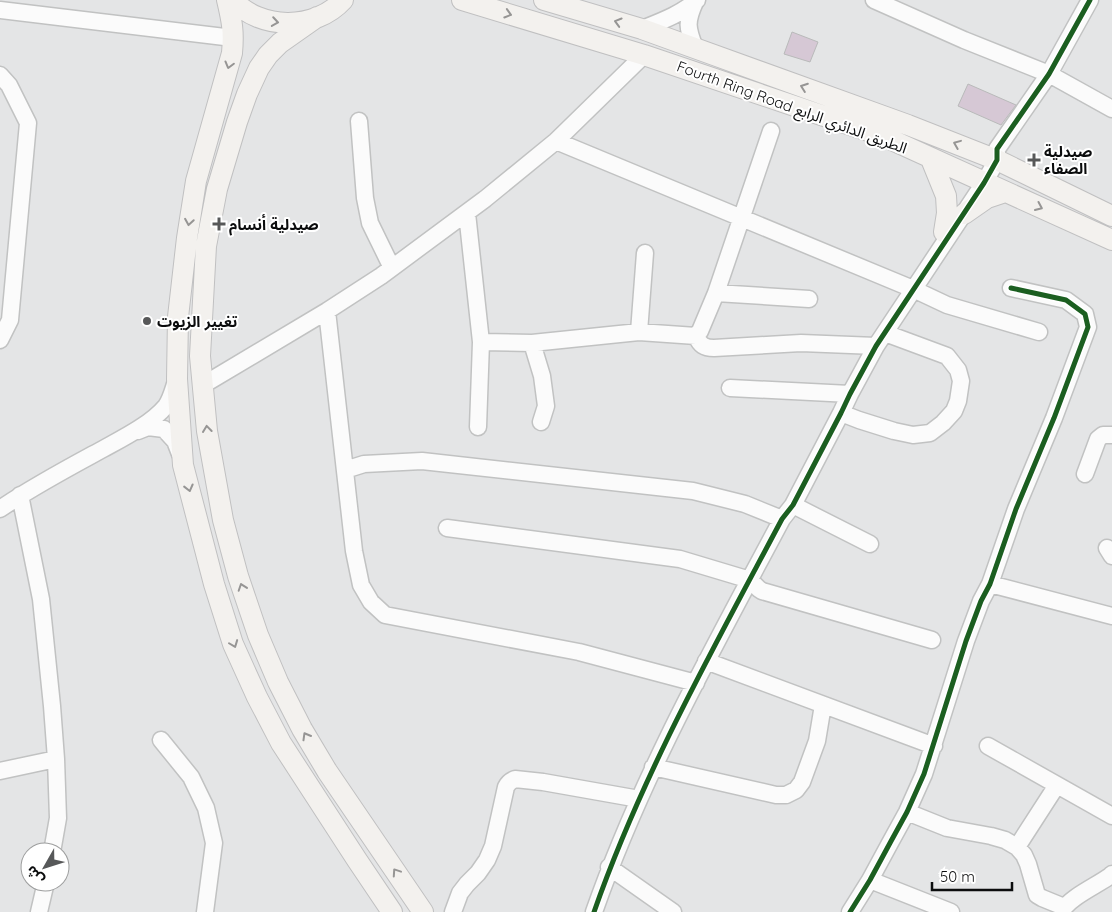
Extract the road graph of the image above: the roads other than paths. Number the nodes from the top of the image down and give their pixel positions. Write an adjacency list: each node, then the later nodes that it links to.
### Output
1 (227, 0): 12 (main road)
2 (233, 0): 10 (main road, one-way to 10)
3 (462, 0): 14 (main road, Fourth Ring Road الطريق الدائري الرابع, one-way to 14)
4 (544, 0): 11 (main road, Fourth Ring Road الطريق الدائري الرابع, one-way to 4)
5 (874, 0): 15 (street)
6 (1090, 0): 15 (street)
7 (344, 1): 10 (main road)
8 (696, 1): 11 (street); 13 (street)
9 (0, 10): 12 (street)
10 (317, 17): 47 (main road)
11 (642, 29): 13 (main road, Fourth Ring Road الطريق الدائري الرابع)
12 (233, 38): 46 (main road, one-way to 46)
13 (695, 48): 21 (main road, Fourth Ring Road الطريق الدائري الرابع, one-way to 13)
14 (644, 55): 20 (street); 22 (main road, Fourth Ring Road الطريق الدائري الرابع)
15 (1049, 74): 17 (street); 21 (street)
16 (0, 75): 42 (street)
17 (1112, 110)
18 (359, 121): 33 (street)
19 (771, 131): 28 (street)
20 (556, 141): 25 (street); 28 (street)
21 (993, 155): 23 (street); 27 (main road, Fourth Ring Road الطريق الدائري الرابع)
22 (931, 159): 23 (main road, Fourth Ring Road الطريق الدائري الرابع); 29 (main road)
23 (979, 180): 24 (main road, Fourth Ring Road الطريق الدائري الرابع); 26 (street); 29 (street)
24 (1005, 192): 26 (main road); 30 (main road, Fourth Ring Road الطريق الدائري الرابع, one-way to 30)
25 (467, 212): 33 (street); 44 (street)
26 (964, 214): 31 (street)
27 (1112, 216)
28 (741, 218): 35 (street); 36 (street)
29 (944, 232): 31 (street)
30 (1112, 240)
31 (937, 252): 35 (street)
32 (644, 253): 39 (street)
33 (392, 268): 38 (street)
34 (1011, 288): 65 (street)
35 (913, 289): 40 (street); 43 (street)
36 (716, 294): 37 (street); 41 (street)
37 (810, 299)
38 (327, 311): 47 (street); 56 (street)
39 (639, 332): 41 (street); 45 (street)
40 (1039, 332)
41 (696, 336): 43 (street)
42 (0, 340)
43 (880, 340): 49 (street); 50 (street)
44 (481, 342): 45 (street); 52 (street)
45 (532, 342): 51 (street)
46 (177, 379): 53 (street); 55 (main road)
47 (203, 385): 82 (main road, one-way to 47)
48 (730, 388): 49 (street)
49 (850, 394): 50 (street)
50 (841, 412): 59 (street)
51 (541, 422)
52 (478, 427)
53 (133, 432): 55 (street); 58 (street)
54 (1112, 435): 57 (street)
55 (184, 465): 84 (main road, one-way to 84)
56 (345, 470): 61 (street); 69 (street)
57 (1084, 474)
58 (20, 495): 60 (street); 74 (street)
59 (792, 505): 61 (street); 63 (street)
60 (0, 509)
61 (782, 519): 64 (street)
62 (447, 528): 64 (street)
63 (870, 544)
64 (750, 580): 67 (street); 68 (street)
65 (990, 584): 66 (street); 72 (street)
66 (1112, 616)
67 (932, 640)
68 (706, 661): 69 (street); 70 (street)
69 (696, 684): 75 (street)
70 (823, 705): 72 (street); 75 (street)
71 (161, 740): 91 (street)
72 (934, 746): 79 (street)
73 (988, 746): 77 (street)
74 (56, 759): 76 (street); 81 (street)
75 (653, 767): 78 (street)
76 (0, 770)
77 (1057, 785): 80 (street); 83 (street)
78 (639, 798): 85 (street); 94 (street)
79 (907, 812): 83 (street); 87 (street)
80 (1112, 816)
81 (54, 842)
82 (378, 845): 84 (main road); 93 (main road, one-way to 82)
83 (1017, 848): 89 (street)
84 (356, 860): 92 (main road)
85 (609, 868): 95 (street); 96 (street)
86 (1112, 874): 89 (street)
87 (870, 880): 97 (street); 98 (street)
88 (44, 892): 90 (street)
89 (1062, 910)
90 (39, 912)
91 (205, 912)
92 (392, 912)
93 (423, 912)
94 (453, 912)
95 (594, 912)
96 (673, 912)
97 (850, 912)
98 (951, 912)

